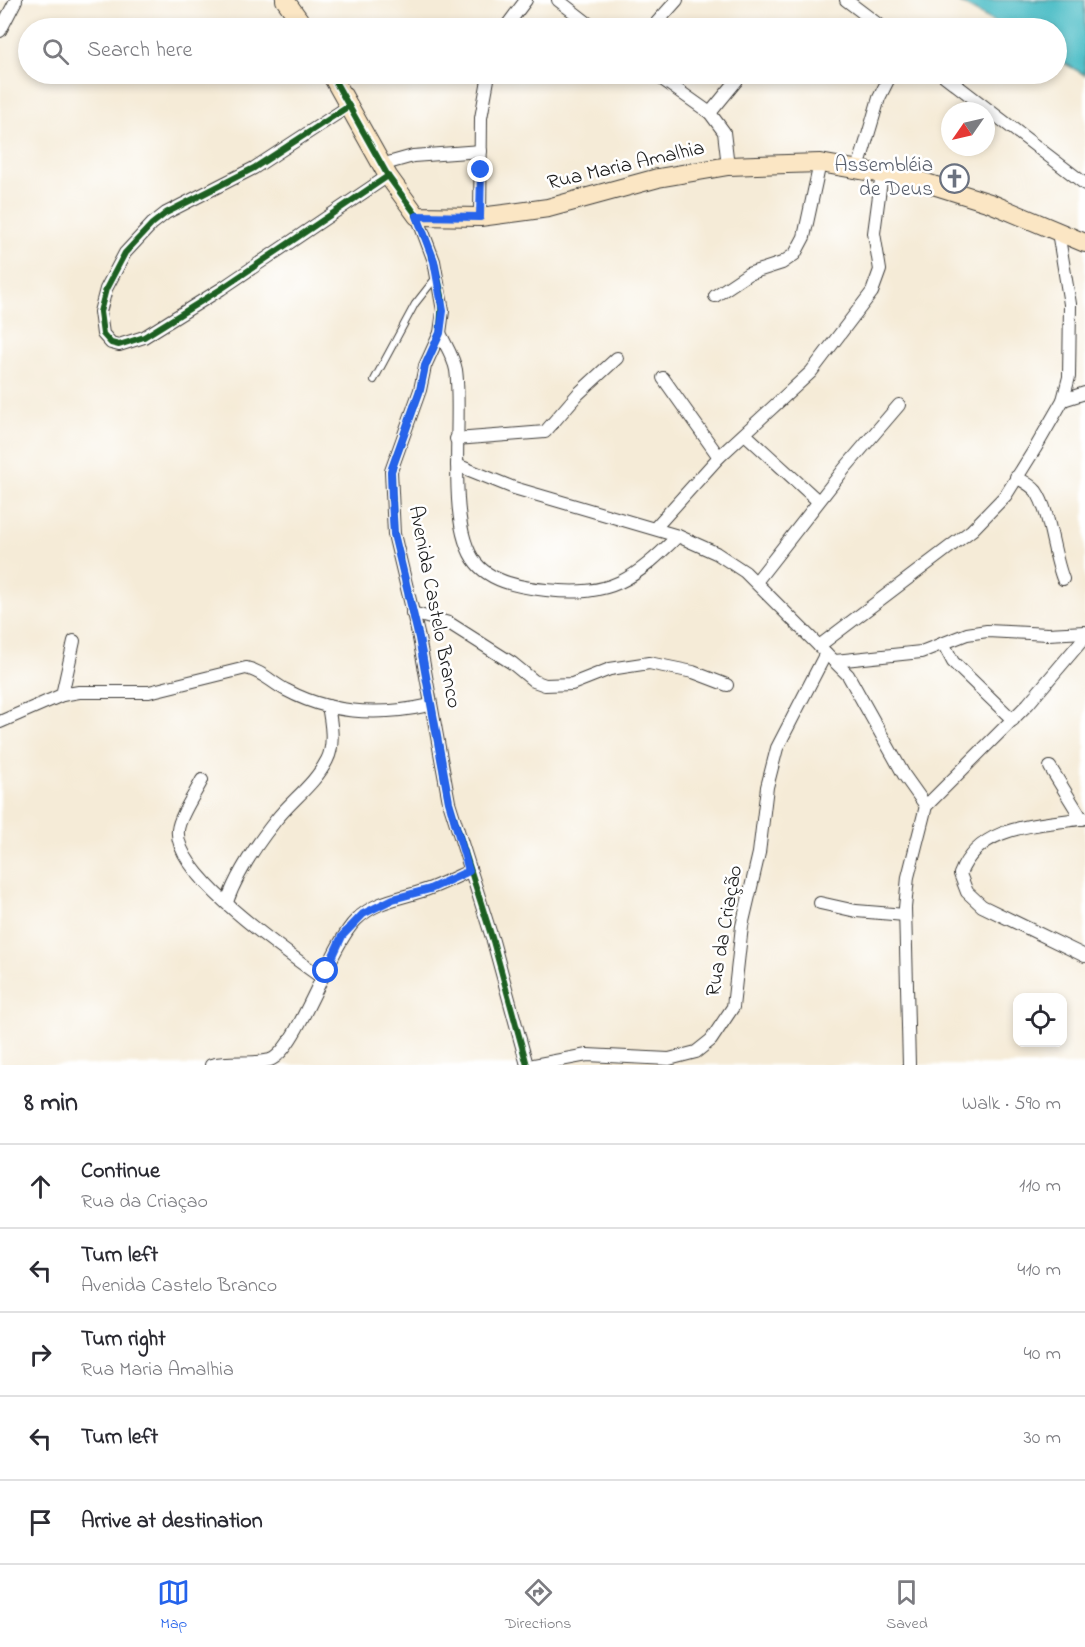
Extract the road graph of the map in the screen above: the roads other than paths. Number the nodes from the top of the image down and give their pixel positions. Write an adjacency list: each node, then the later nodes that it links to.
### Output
1 (16, 0): 12 (street)
2 (285, 0): 7 (street)
3 (526, 0): 8 (street)
4 (558, 0): 9 (street)
5 (677, 0): 10 (street)
6 (846, 0): 11 (street)
7 (298, 18)
8 (512, 18)
9 (581, 18)
10 (661, 18)
11 (870, 18)
12 (0, 31)
13 (337, 84): 19 (street, Avenida Castelo Branco)
14 (487, 84): 21 (street)
15 (669, 84): 20 (street)
16 (734, 84): 20 (street)
17 (886, 84): 24 (street)
18 (955, 84): 27 (street)
19 (349, 106): 25 (street, Avenida Castelo Branco); 25 (street)
20 (710, 113): 23 (street)
21 (481, 151): 25 (street); 29 (street)
22 (820, 163): 23 (street, Rua Maria Amalhia); 24 (street, Rua Maria Amalhia); 33 (street)
23 (728, 166): 29 (street, Rua Maria Amalhia)
24 (858, 169): 26 (street, Rua Maria Amalhia)
25 (385, 170): 28 (street, Avenida Castelo Branco)
26 (882, 173): 30 (street, Rua Maria Amalhia); 41 (street)
27 (1085, 184)
28 (417, 216): 29 (street, Rua Maria Amalhia); 32 (street, Avenida Castelo Branco)
29 (480, 217)
30 (1058, 232): 31 (street, Rua Maria Amalhia); 39 (street)
31 (1085, 243)
32 (437, 276): 34 (street, Avenida Castelo Branco); 37 (lane)
33 (715, 296)
34 (440, 333): 42 (street); 51 (street, Avenida Castelo Branco)
35 (617, 358): 42 (street)
36 (663, 378): 43 (street)
37 (374, 380)
38 (1084, 397): 39 (street)
39 (1063, 400): 45 (street)
40 (899, 405): 46 (street)
41 (745, 434): 43 (street); 46 (street)
42 (456, 439): 44 (street)
43 (719, 457): 47 (street)
44 (457, 465): 47 (street); 48 (street)
45 (1016, 477): 49 (street); 55 (street)
46 (818, 501): 50 (street)
47 (655, 528): 48 (street)
48 (678, 536): 50 (street)
49 (1063, 579)
50 (756, 582): 55 (street)
51 (412, 613): 56 (street); 58 (street, Avenida Castelo Branco)
52 (1085, 635): 54 (street); 60 (street)
53 (74, 642): 57 (street)
54 (943, 643): 55 (street); 60 (street)
55 (827, 653): 64 (street); 75 (street, Rua da Criação)
56 (727, 685)
57 (62, 695): 59 (street); 61 (street)
58 (430, 705): 59 (street); 66 (street, Avenida Castelo Branco)
59 (328, 706): 67 (street)
60 (1013, 720): 64 (street)
61 (0, 722)
62 (1050, 767): 65 (street)
63 (202, 780): 67 (street)
64 (926, 806): 69 (street)
65 (1083, 818): 70 (street)
66 (469, 871): 71 (street); 74 (street, Avenida Castelo Branco)
67 (226, 902): 71 (street)
68 (820, 903): 69 (street)
69 (905, 915): 76 (street)
70 (1085, 956)
71 (322, 978): 72 (street)
72 (224, 1064): 73 (street)
73 (211, 1065)
74 (528, 1065)
75 (536, 1065)
76 (909, 1065)

